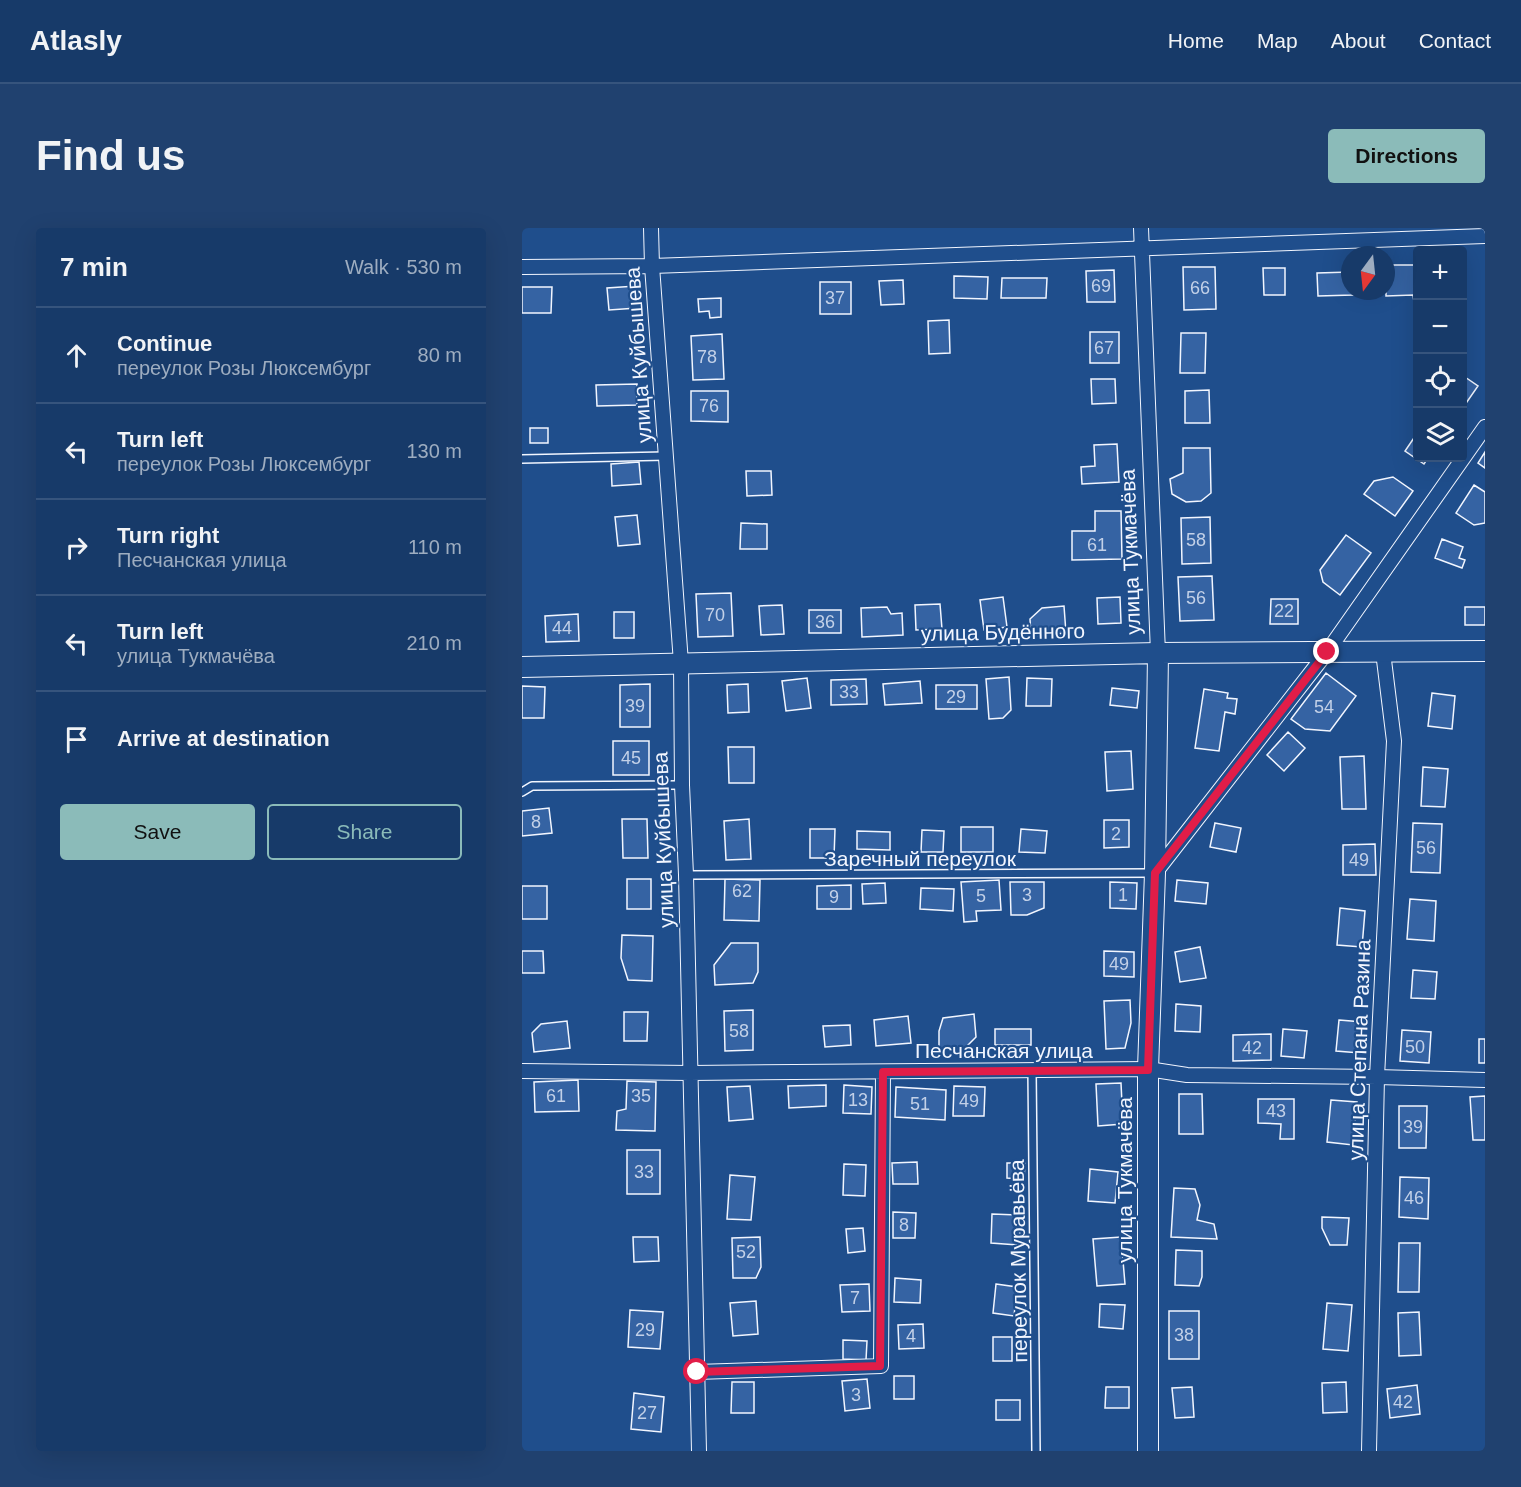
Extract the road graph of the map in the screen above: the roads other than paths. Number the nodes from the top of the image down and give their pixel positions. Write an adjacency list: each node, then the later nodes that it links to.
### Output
1 (651, 228): 5 (street, улица Куйбышева)
2 (1141, 228): 4 (street, улица Тукмачёва)
3 (1485, 236): 4 (street)
4 (1141, 249): 5 (street); 11 (street, улица Тукмачёва)
5 (652, 266): 6 (street); 8 (street, улица Куйбышева)
6 (522, 267)
7 (1485, 427): 12 (street)
8 (666, 456): 9 (lane); 14 (street, улица Куйбышева)
9 (522, 459)
10 (1485, 651): 13 (street, улица Будённого)
11 (1158, 652): 12 (street, улица Будённого); 14 (street, улица Будённого); 18 (street, улица Тукмачёва)
12 (1327, 652): 13 (street, улица Будённого); 18 (street)
13 (1383, 652): 25 (street, улица Степана Разина)
14 (681, 663): 15 (street, улица Будённого); 16 (street, улица Куйбышева)
15 (522, 667)
16 (682, 785): 17 (lane); 19 (street, улица Куйбышева)
17 (522, 792)
18 (1155, 873): 19 (lane, Заречный переулок); 20 (street, улица Тукмачёва)
19 (686, 875): 23 (street, улица Куйбышева)
20 (1148, 1070): 22 (street, Песчанская улица); 25 (street, Песчанская улица); 30 (street, улица Тукмачёва)
21 (522, 1071): 23 (street, Песчанская улица)
22 (1032, 1071): 24 (street, Песчанская улица); 29 (lane, переулок Муравьёва)
23 (690, 1072): 24 (street, Песчанская улица); 27 (street, улица Куйбышева)
24 (883, 1072): 27 (street)
25 (1377, 1077): 26 (street, Песчанская улица); 31 (street, улица Степана Разина)
26 (1485, 1080)
27 (697, 1372): 28 (street, улица Куйбышева)
28 (699, 1451)
29 (1036, 1451)
30 (1148, 1451)
31 (1369, 1451)

